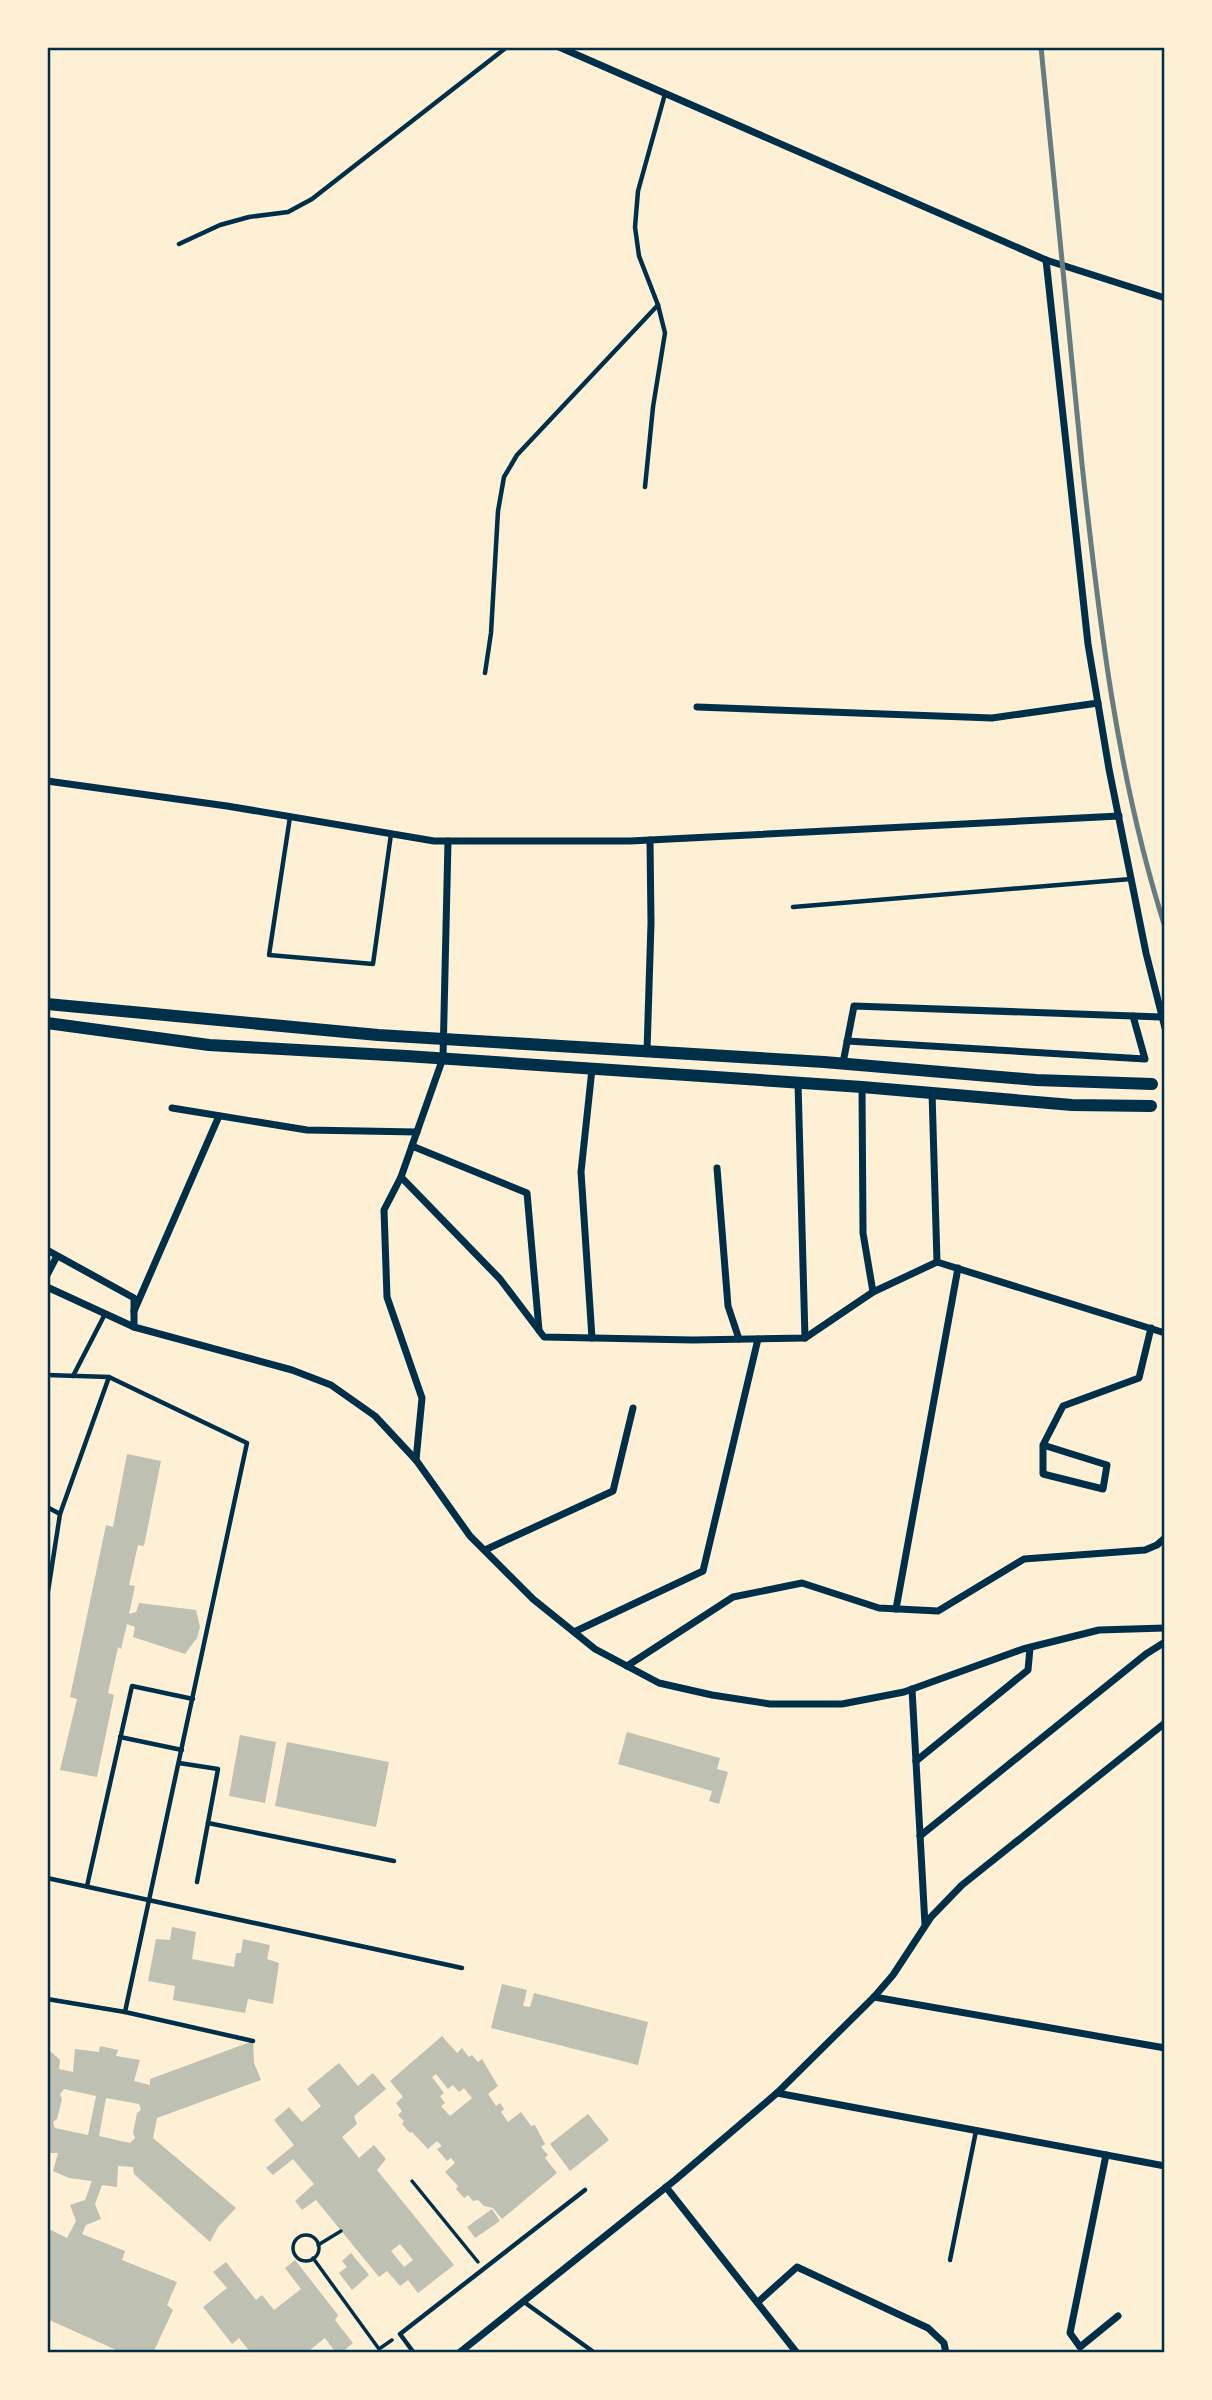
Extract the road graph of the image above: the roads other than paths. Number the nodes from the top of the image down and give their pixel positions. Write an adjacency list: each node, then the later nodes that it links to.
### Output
1 (507, 47): 4 (lane)
2 (559, 47): 3 (street)
3 (665, 93): 5 (street); 7 (lane)
4 (179, 244)
5 (1046, 260): 6 (street); 10 (street)
6 (1165, 298)
7 (658, 305): 8 (lane); 9 (lane)
8 (645, 486)
9 (485, 673)
10 (1098, 703): 11 (street); 13 (street)
11 (697, 707)
12 (47, 780): 14 (street)
13 (1119, 816): 16 (street); 18 (street)
14 (290, 817): 15 (street); 15 (lane)
15 (391, 834): 17 (street)
16 (650, 840): 17 (street); 27 (street)
17 (448, 841): 25 (street)
18 (1132, 879): 19 (lane); 22 (street)
19 (793, 907)
20 (47, 1004): 25 (main road)
21 (1133, 1016): 22 (street); 26 (street); 26 (street)
22 (1161, 1017): 24 (street)
23 (47, 1023): 28 (main road)
24 (1165, 1028)
25 (443, 1039): 27 (main road); 28 (street)
26 (847, 1041): 29 (street)
27 (647, 1052): 29 (main road)
28 (443, 1058): 30 (main road); 38 (street)
29 (843, 1063): 32 (main road)
30 (592, 1069): 31 (main road); 55 (street)
31 (798, 1083): 33 (main road); 56 (street)
32 (1152, 1084)
33 (862, 1087): 34 (main road); 48 (street)
34 (932, 1092): 35 (main road); 44 (street)
35 (1151, 1106)
36 (172, 1108): 37 (street)
37 (219, 1116): 38 (street); 49 (street)
38 (417, 1132): 39 (street)
39 (412, 1146): 41 (street); 53 (street)
40 (717, 1168): 57 (street)
41 (401, 1177): 53 (street); 64 (street)
42 (47, 1250): 43 (street)
43 (57, 1256): 46 (street); 49 (street)
44 (937, 1262): 45 (street); 48 (street)
45 (958, 1268): 52 (street); 70 (street)
46 (47, 1275)
47 (47, 1286): 50 (street)
48 (873, 1292): 56 (street)
49 (134, 1311): 51 (street)
50 (105, 1314): 51 (street); 60 (lane)
51 (134, 1327): 64 (street)
52 (1151, 1328): 54 (street); 63 (street)
53 (540, 1331): 55 (street)
54 (1165, 1333)
55 (593, 1338): 57 (street)
56 (805, 1338): 58 (street)
57 (739, 1339): 58 (street)
58 (758, 1339): 72 (street)
59 (47, 1375): 60 (lane)
60 (74, 1376): 61 (lane)
61 (108, 1377): 66 (lane); 77 (lane)
62 (634, 1408): 68 (street)
63 (1043, 1445): 63 (street)
64 (416, 1460): 68 (street)
65 (47, 1507): 66 (lane)
66 (60, 1514): 69 (lane)
67 (1165, 1538): 70 (street)
68 (485, 1550): 72 (street)
69 (47, 1598)
70 (896, 1609): 75 (street)
71 (1165, 1628): 74 (street)
72 (574, 1632): 75 (street)
73 (1165, 1642): 84 (street)
74 (1030, 1648): 76 (street); 81 (street)
75 (627, 1666): 76 (street)
76 (912, 1689): 81 (street)
77 (193, 1699): 79 (lane); 80 (lane)
78 (1165, 1723): 90 (street)
79 (120, 1737): 80 (lane); 88 (lane)
80 (182, 1750): 82 (lane)
81 (916, 1762): 84 (street)
82 (179, 1763): 83 (lane); 89 (lane)
83 (208, 1824): 85 (lane); 87 (lane)
84 (920, 1836): 90 (street)
85 (394, 1861)
86 (47, 1878): 88 (lane)
87 (197, 1882)
88 (87, 1886): 89 (lane)
89 (150, 1901): 91 (lane); 94 (lane)
90 (925, 1925): 92 (street)
91 (462, 1968)
92 (874, 1997): 96 (street); 97 (street)
93 (47, 1999): 94 (lane)
94 (125, 2012): 95 (lane)
95 (253, 2041)
96 (1165, 2048)
97 (777, 2094): 98 (street); 101 (street)
98 (976, 2131): 99 (street); 103 (lane)
99 (1106, 2155): 100 (street); 106 (street)
100 (1165, 2166)
101 (666, 2187): 104 (street); 105 (street)
102 (585, 2190): 107 (lane)
103 (950, 2260)
104 (523, 2301): 108 (street); 109 (lane)
105 (758, 2302): 110 (street); 111 (street)
106 (1118, 2316)
107 (414, 2353)
108 (459, 2353)
109 (595, 2353)
110 (797, 2353)
111 (946, 2353)

